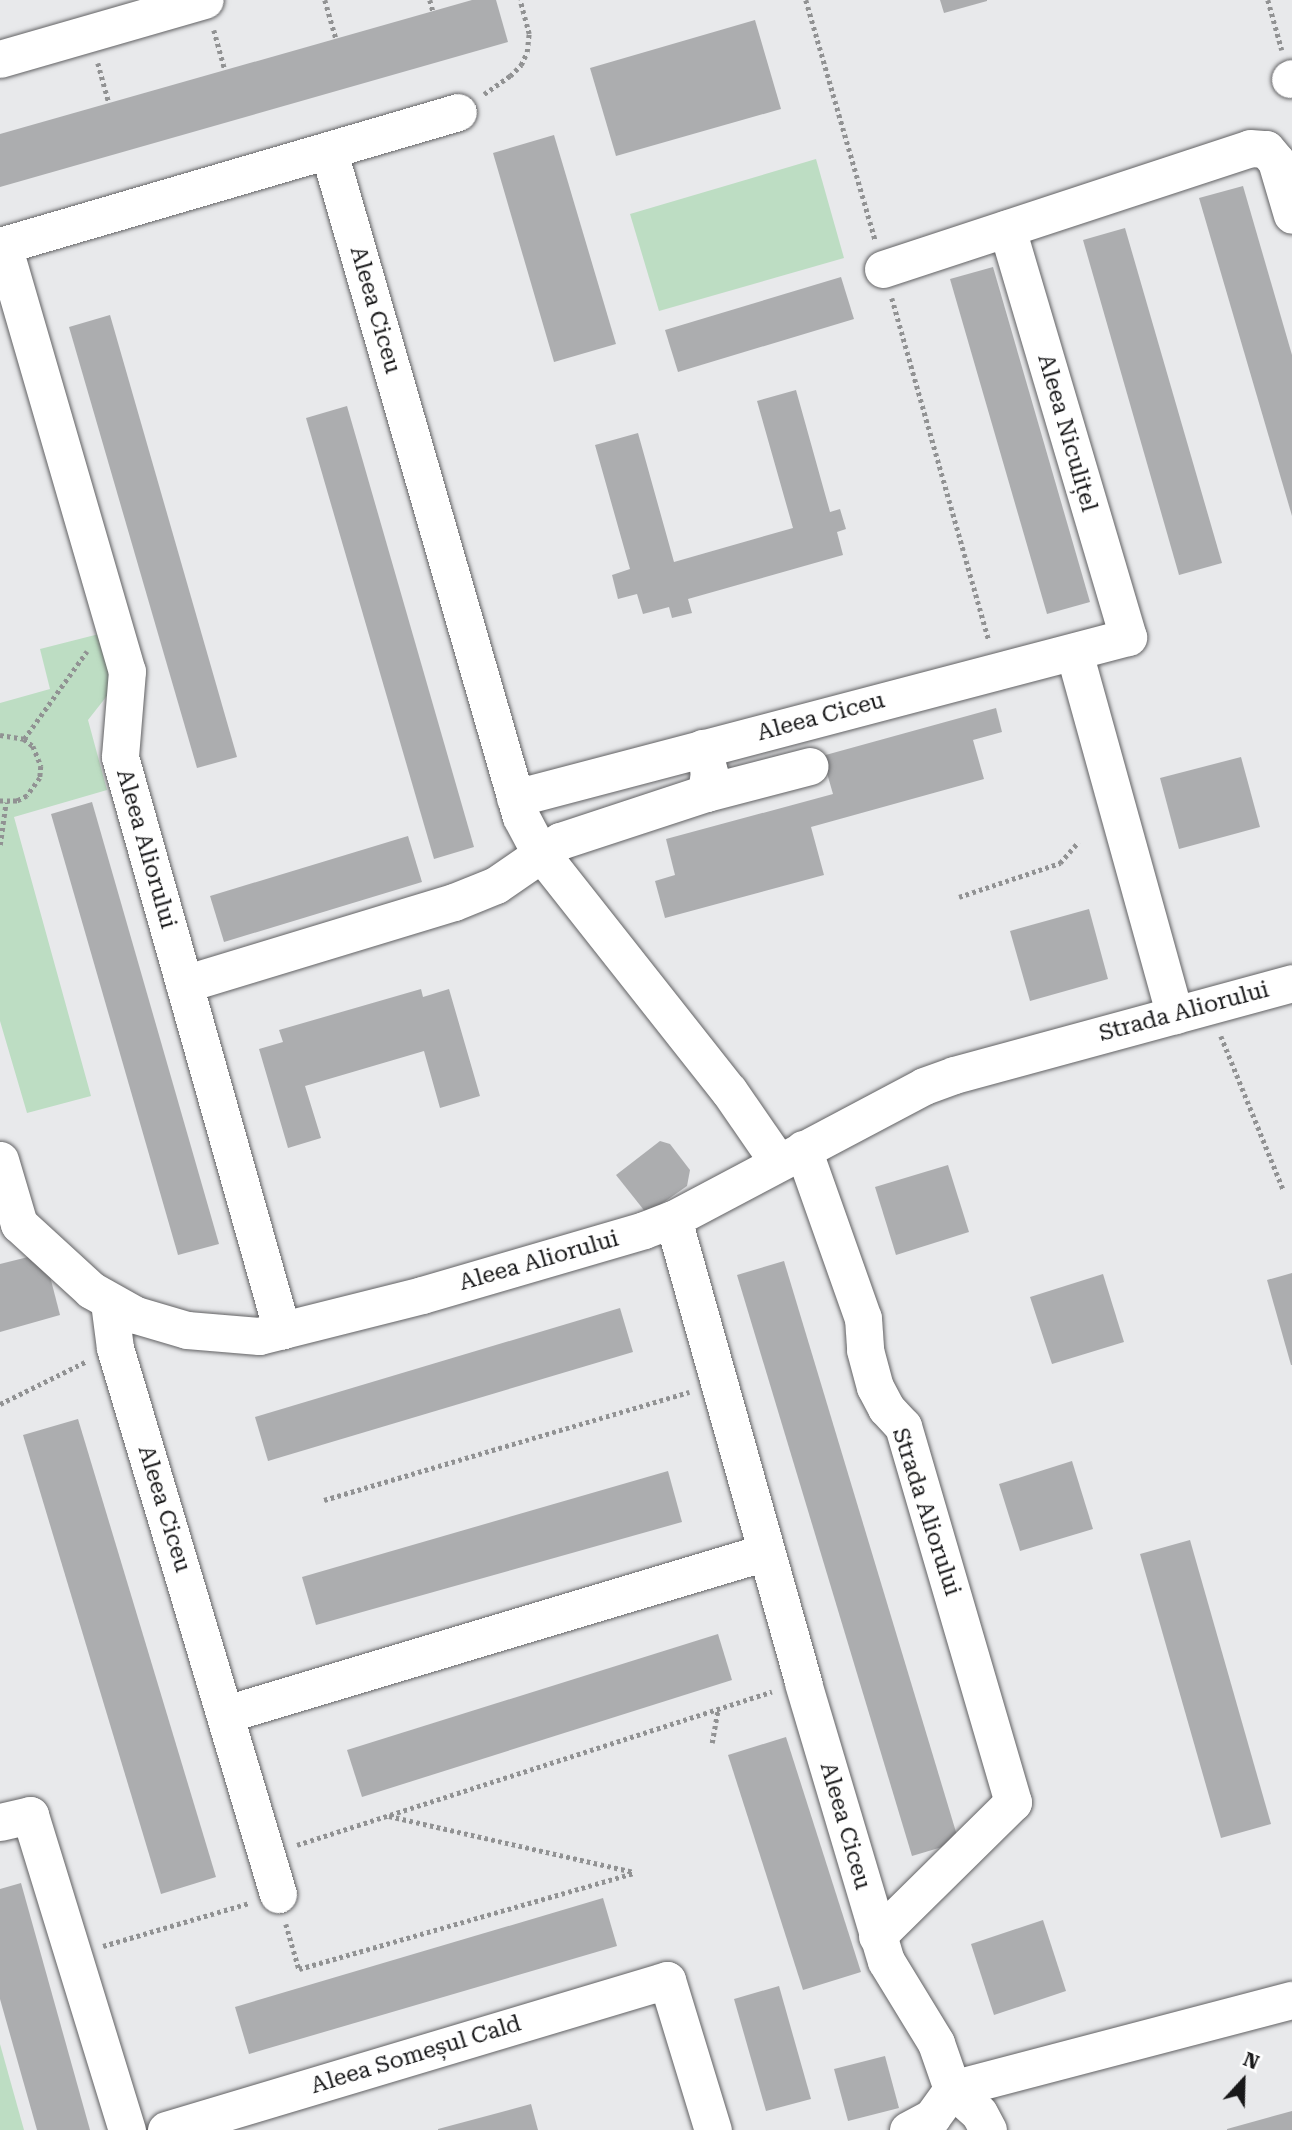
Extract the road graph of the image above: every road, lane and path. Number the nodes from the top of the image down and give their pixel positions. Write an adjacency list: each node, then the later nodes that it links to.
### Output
1 (325, 0): 9 (path)
2 (430, 0): 6 (path)
3 (520, 0): 14 (path)
4 (806, 0): 19 (path)
5 (1268, 0): 12 (path)
6 (433, 11)
7 (209, 12): 8 (street); 11 (path)
8 (89, 34): 10 (street); 13 (path)
9 (336, 38)
10 (0, 59)
11 (225, 70)
12 (1291, 78)
13 (110, 103)
14 (458, 113): 15 (street)
15 (329, 152): 18 (street); 29 (street, Aleea Ciceu)
16 (1292, 215): 17 (street)
17 (1007, 229): 19 (street); 21 (street, Aleea Niculițel)
18 (2, 245): 20 (street, Aleea Aliorului)
19 (883, 269): 23 (path)
20 (111, 617): 25 (path); 36 (street, Aleea Aliorului)
21 (1128, 637): 22 (street, Aleea Ciceu)
22 (1074, 652): 23 (street, Aleea Ciceu); 37 (street)
23 (998, 671): 26 (street, Aleea Ciceu)
24 (0, 735): 25 (path)
25 (24, 738): 30 (path)
26 (703, 748): 28 (street); 29 (street, Aleea Ciceu)
27 (810, 766): 28 (street)
28 (706, 793): 33 (street)
29 (515, 798): 33 (street, Aleea Ciceu)
30 (3, 802): 32 (path)
31 (1079, 842): 34 (path)
32 (0, 845)
33 (540, 852): 36 (street); 38 (street, Aleea Ciceu)
34 (960, 897)
35 (1292, 983): 37 (street, Strada Aliorului)
36 (184, 984): 44 (street, Aleea Aliorului)
37 (1191, 1011): 38 (street, Strada Aliorului); 40 (path)
38 (790, 1156): 41 (street, Strada Aliorului); 58 (street, Strada Aliorului)
39 (0, 1160): 42 (street)
40 (1284, 1191)
41 (673, 1219): 44 (street, Aleea Aliorului); 46 (street, Aleea Ciceu)
42 (9, 1226): 43 (street, Aleea Aliorului)
43 (109, 1302): 44 (street, Aleea Aliorului); 45 (street, Aleea Ciceu)
44 (282, 1331)
45 (115, 1348): 47 (path); 52 (street, Aleea Ciceu)
46 (718, 1384): 48 (path); 49 (street, Aleea Ciceu)
47 (0, 1404)
48 (324, 1500)
49 (766, 1552): 50 (street, Aleea Ciceu); 52 (street)
50 (803, 1683): 51 (path); 58 (street, Aleea Ciceu)
51 (718, 1709): 53 (path); 54 (path)
52 (226, 1714): 56 (street, Aleea Ciceu)
53 (712, 1743)
54 (386, 1815): 56 (path); 57 (path)
55 (0, 1822): 59 (street)
56 (266, 1855): 57 (street, Aleea Ciceu)
57 (278, 1894): 59 (path)
58 (877, 1936): 61 (street, Aleea Ciceu)
59 (74, 1955): 62 (street)
60 (1292, 2000): 61 (street)
61 (952, 2089): 65 (street); 66 (street, Aleea Ciceu)
62 (127, 2130)
63 (166, 2130): 64 (street, Aleea Someșul Cald)
64 (713, 2130)
65 (908, 2130)
66 (988, 2130)

